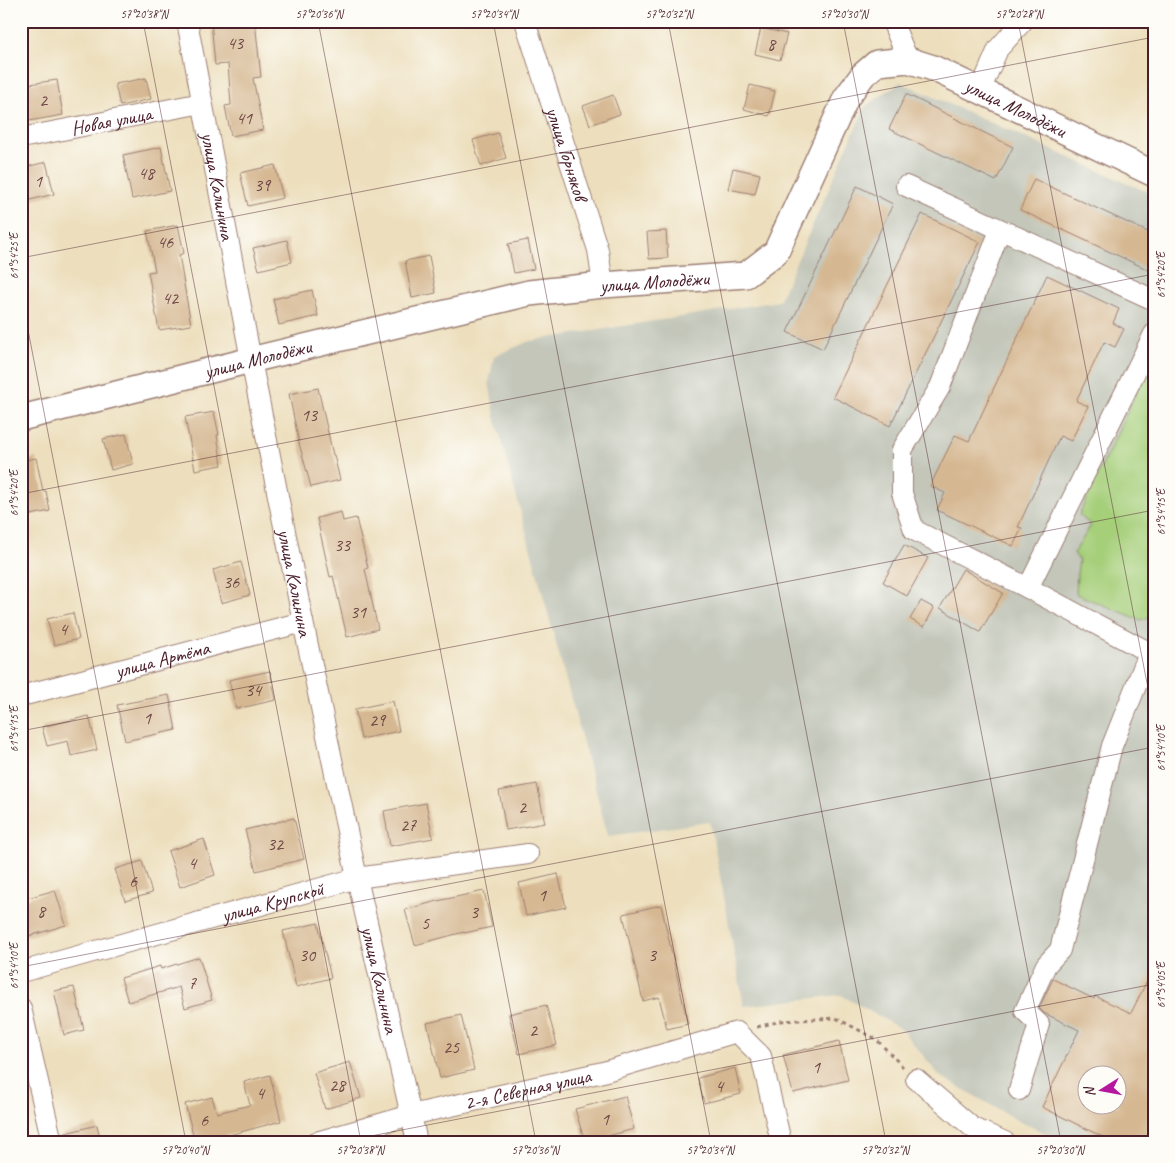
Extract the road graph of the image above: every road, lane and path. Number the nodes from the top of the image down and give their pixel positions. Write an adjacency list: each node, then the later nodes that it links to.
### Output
1 (187, 21): 7 (street, улица Калинина)
2 (525, 21): 12 (street, улица Горняков)
3 (892, 21): 5 (street)
4 (1023, 21): 6 (street)
5 (908, 60): 6 (main road, улица Молодёжи); 12 (main road, улица Молодёжи)
6 (980, 91): 9 (main road, улица Молодёжи)
7 (202, 103): 8 (street, Новая улица); 15 (street, улица Калинина)
8 (21, 138)
9 (1154, 174)
10 (906, 186): 11 (street)
11 (1000, 230): 13 (street); 17 (street)
12 (603, 285): 15 (main road, улица Молодёжи)
13 (1154, 300)
14 (1154, 334): 17 (street)
15 (251, 360): 16 (main road, улица Молодёжи); 18 (street, улица Калинина)
16 (21, 418)
17 (1028, 588): 19 (street)
18 (303, 622): 20 (street, улица Артёма); 22 (street, улица Калинина)
19 (1151, 654): 27 (street)
20 (21, 696)
21 (528, 854): 22 (street, улица Крупской)
22 (357, 878): 23 (street, улица Крупской); 28 (street, улица Калинина)
23 (21, 972)
24 (21, 1008): 29 (street)
25 (737, 1032): 26 (path); 28 (street, 2-я Северная улица); 32 (street)
26 (916, 1079): 33 (street)
27 (1019, 1090)
28 (410, 1115): 30 (street, 2-я Северная улица); 31 (street, улица Калинина)
29 (52, 1142)
30 (316, 1142)
31 (417, 1142)
32 (781, 1142)
33 (1005, 1142)

